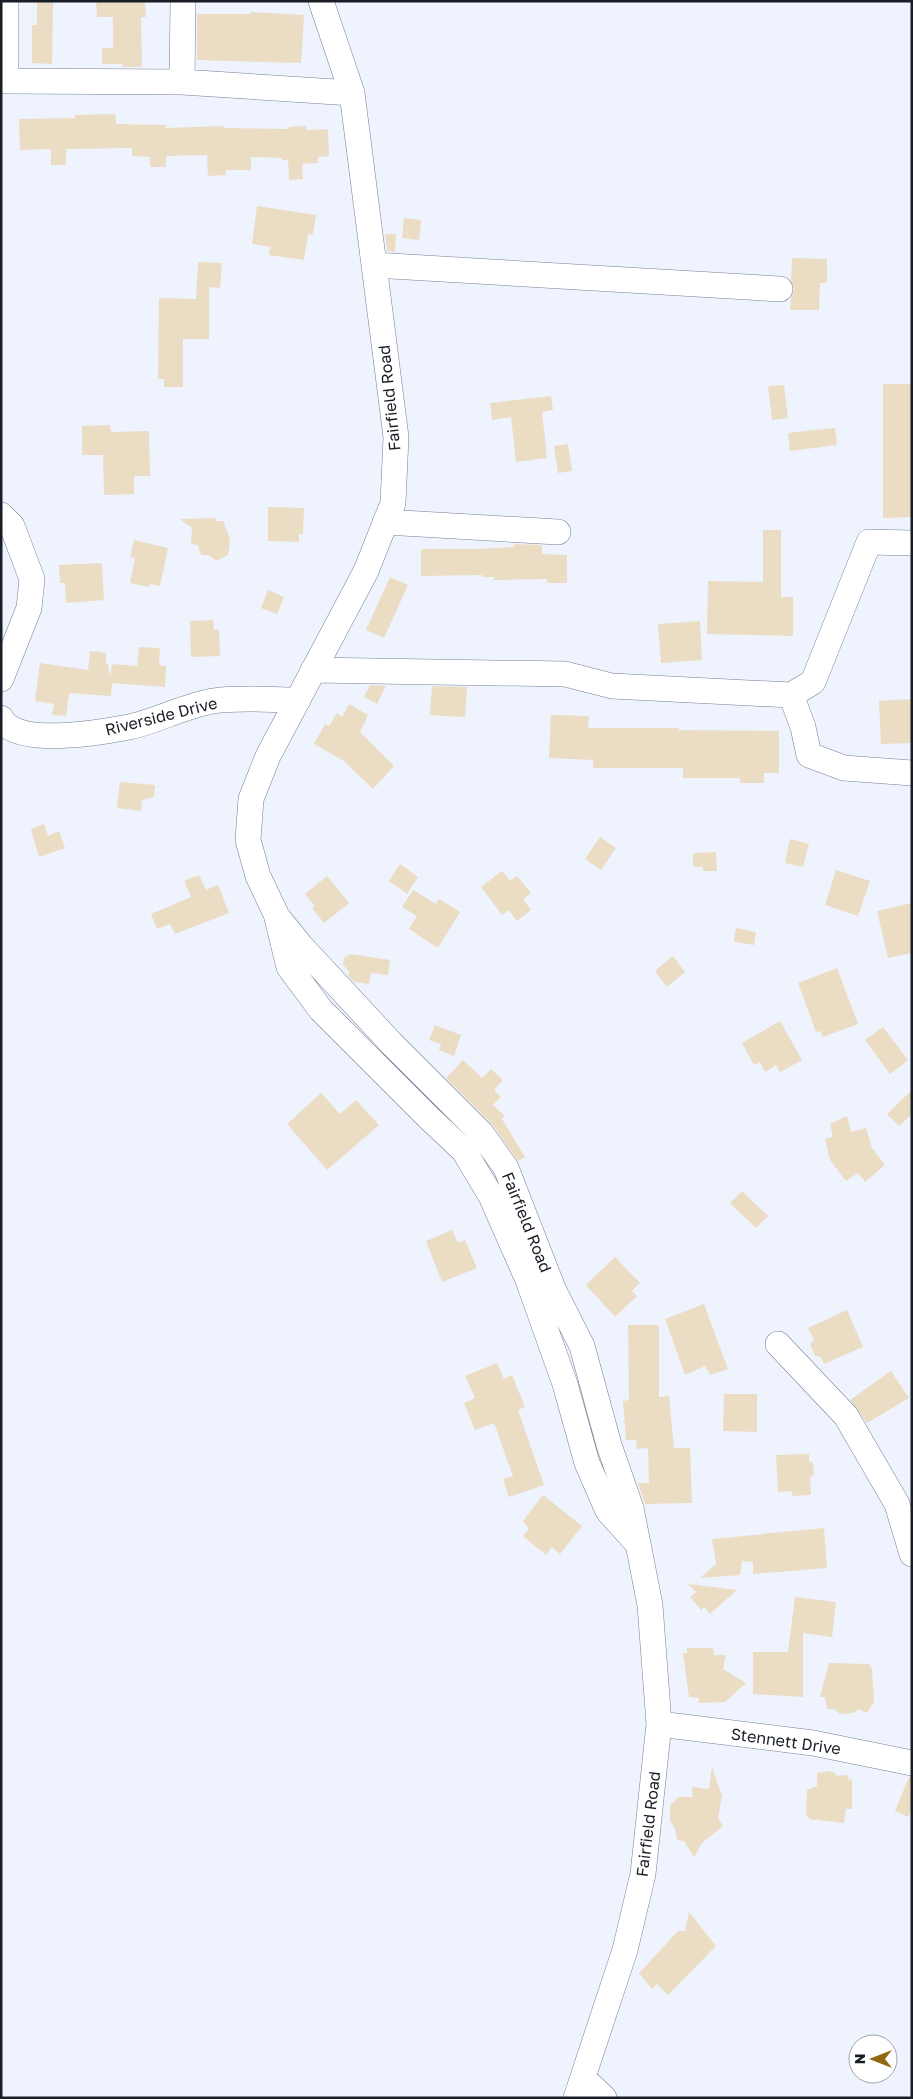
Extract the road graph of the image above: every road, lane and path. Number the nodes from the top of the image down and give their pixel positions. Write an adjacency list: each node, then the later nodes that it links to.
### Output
1 (6, 1): 4 (street)
2 (184, 1): 4 (street)
3 (321, 1): 5 (street, Fairfield Road)
4 (182, 82): 5 (street)
5 (352, 93): 6 (street, Fairfield Road)
6 (374, 265): 7 (street); 9 (street, Fairfield Road)
7 (780, 289)
8 (1, 515): 13 (street)
9 (386, 522): 10 (street); 12 (street, Fairfield Road)
10 (558, 532)
11 (912, 543): 14 (street)
12 (313, 670): 14 (street); 15 (street, Fairfield Road)
13 (1, 679)
14 (790, 695): 17 (street)
15 (298, 700): 16 (street, Riverside Drive); 20 (street, Fairfield Road)
16 (2, 721)
17 (912, 773)
18 (778, 1344): 19 (street)
19 (912, 1554)
20 (660, 1724): 21 (street, Stennett Drive); 22 (street, Fairfield Road)
21 (912, 1762)
22 (580, 2089): 23 (street)
23 (604, 2098)

